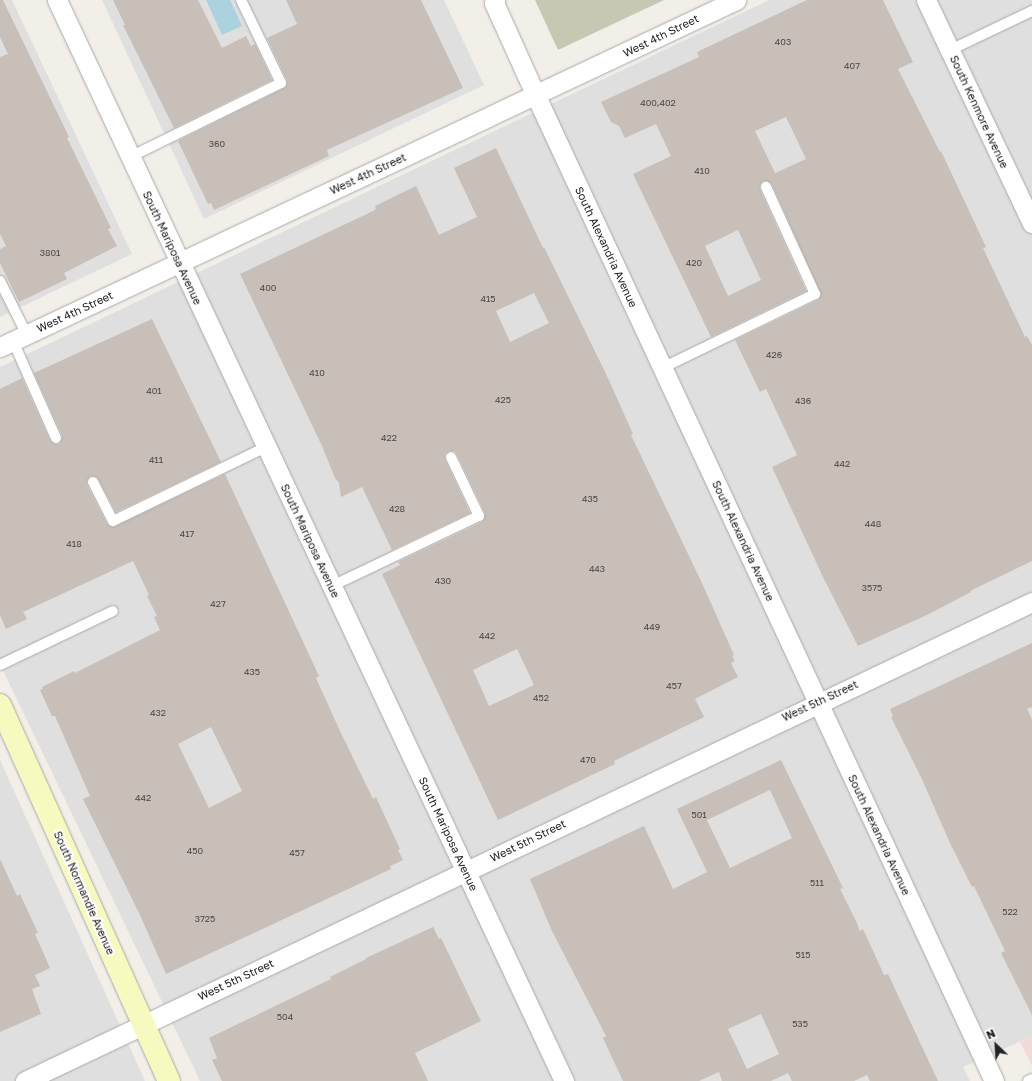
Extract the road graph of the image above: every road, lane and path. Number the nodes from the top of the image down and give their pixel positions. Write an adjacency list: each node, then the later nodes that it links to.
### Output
1 (57, 0): 9 (street, South Mariposa Avenue)
2 (241, 0): 9 (lane)
3 (495, 0): 8 (street, South Alexandria Avenue)
4 (736, 0): 8 (street, West 4th Street)
5 (926, 0): 7 (street, South Kenmore Avenue)
6 (1032, 11): 7 (lane)
7 (950, 50): 11 (street, South Kenmore Avenue)
8 (536, 96): 12 (street, West 4th Street); 15 (street, South Alexandria Avenue)
9 (130, 157): 12 (street, South Mariposa Avenue)
10 (766, 187): 15 (lane)
11 (1032, 223)
12 (180, 263): 14 (street, West 4th Street); 17 (street, South Mariposa Avenue)
13 (0, 282): 14 (lane)
14 (13, 341): 16 (lane)
15 (662, 368): 24 (street, South Alexandria Avenue)
16 (56, 438)
17 (266, 447): 19 (lane); 20 (street, South Mariposa Avenue)
18 (451, 457): 20 (lane)
19 (93, 482)
20 (332, 586): 26 (street, South Mariposa Avenue)
21 (1032, 602): 24 (street, West 5th Street)
22 (113, 610): 23 (lane)
23 (0, 665)
24 (818, 703): 26 (street, West 5th Street); 32 (street, South Alexandria Avenue)
25 (0, 705): 27 (main road, South Normandie Avenue)
26 (466, 871): 27 (street, West 5th Street); 31 (street, South Mariposa Avenue)
27 (143, 1024): 29 (street, West 5th Street); 30 (main road, South Normandie Avenue)
28 (1032, 1079): 33 (lane)
29 (25, 1081)
30 (169, 1081)
31 (564, 1081)
32 (994, 1081)
33 (1028, 1081)

